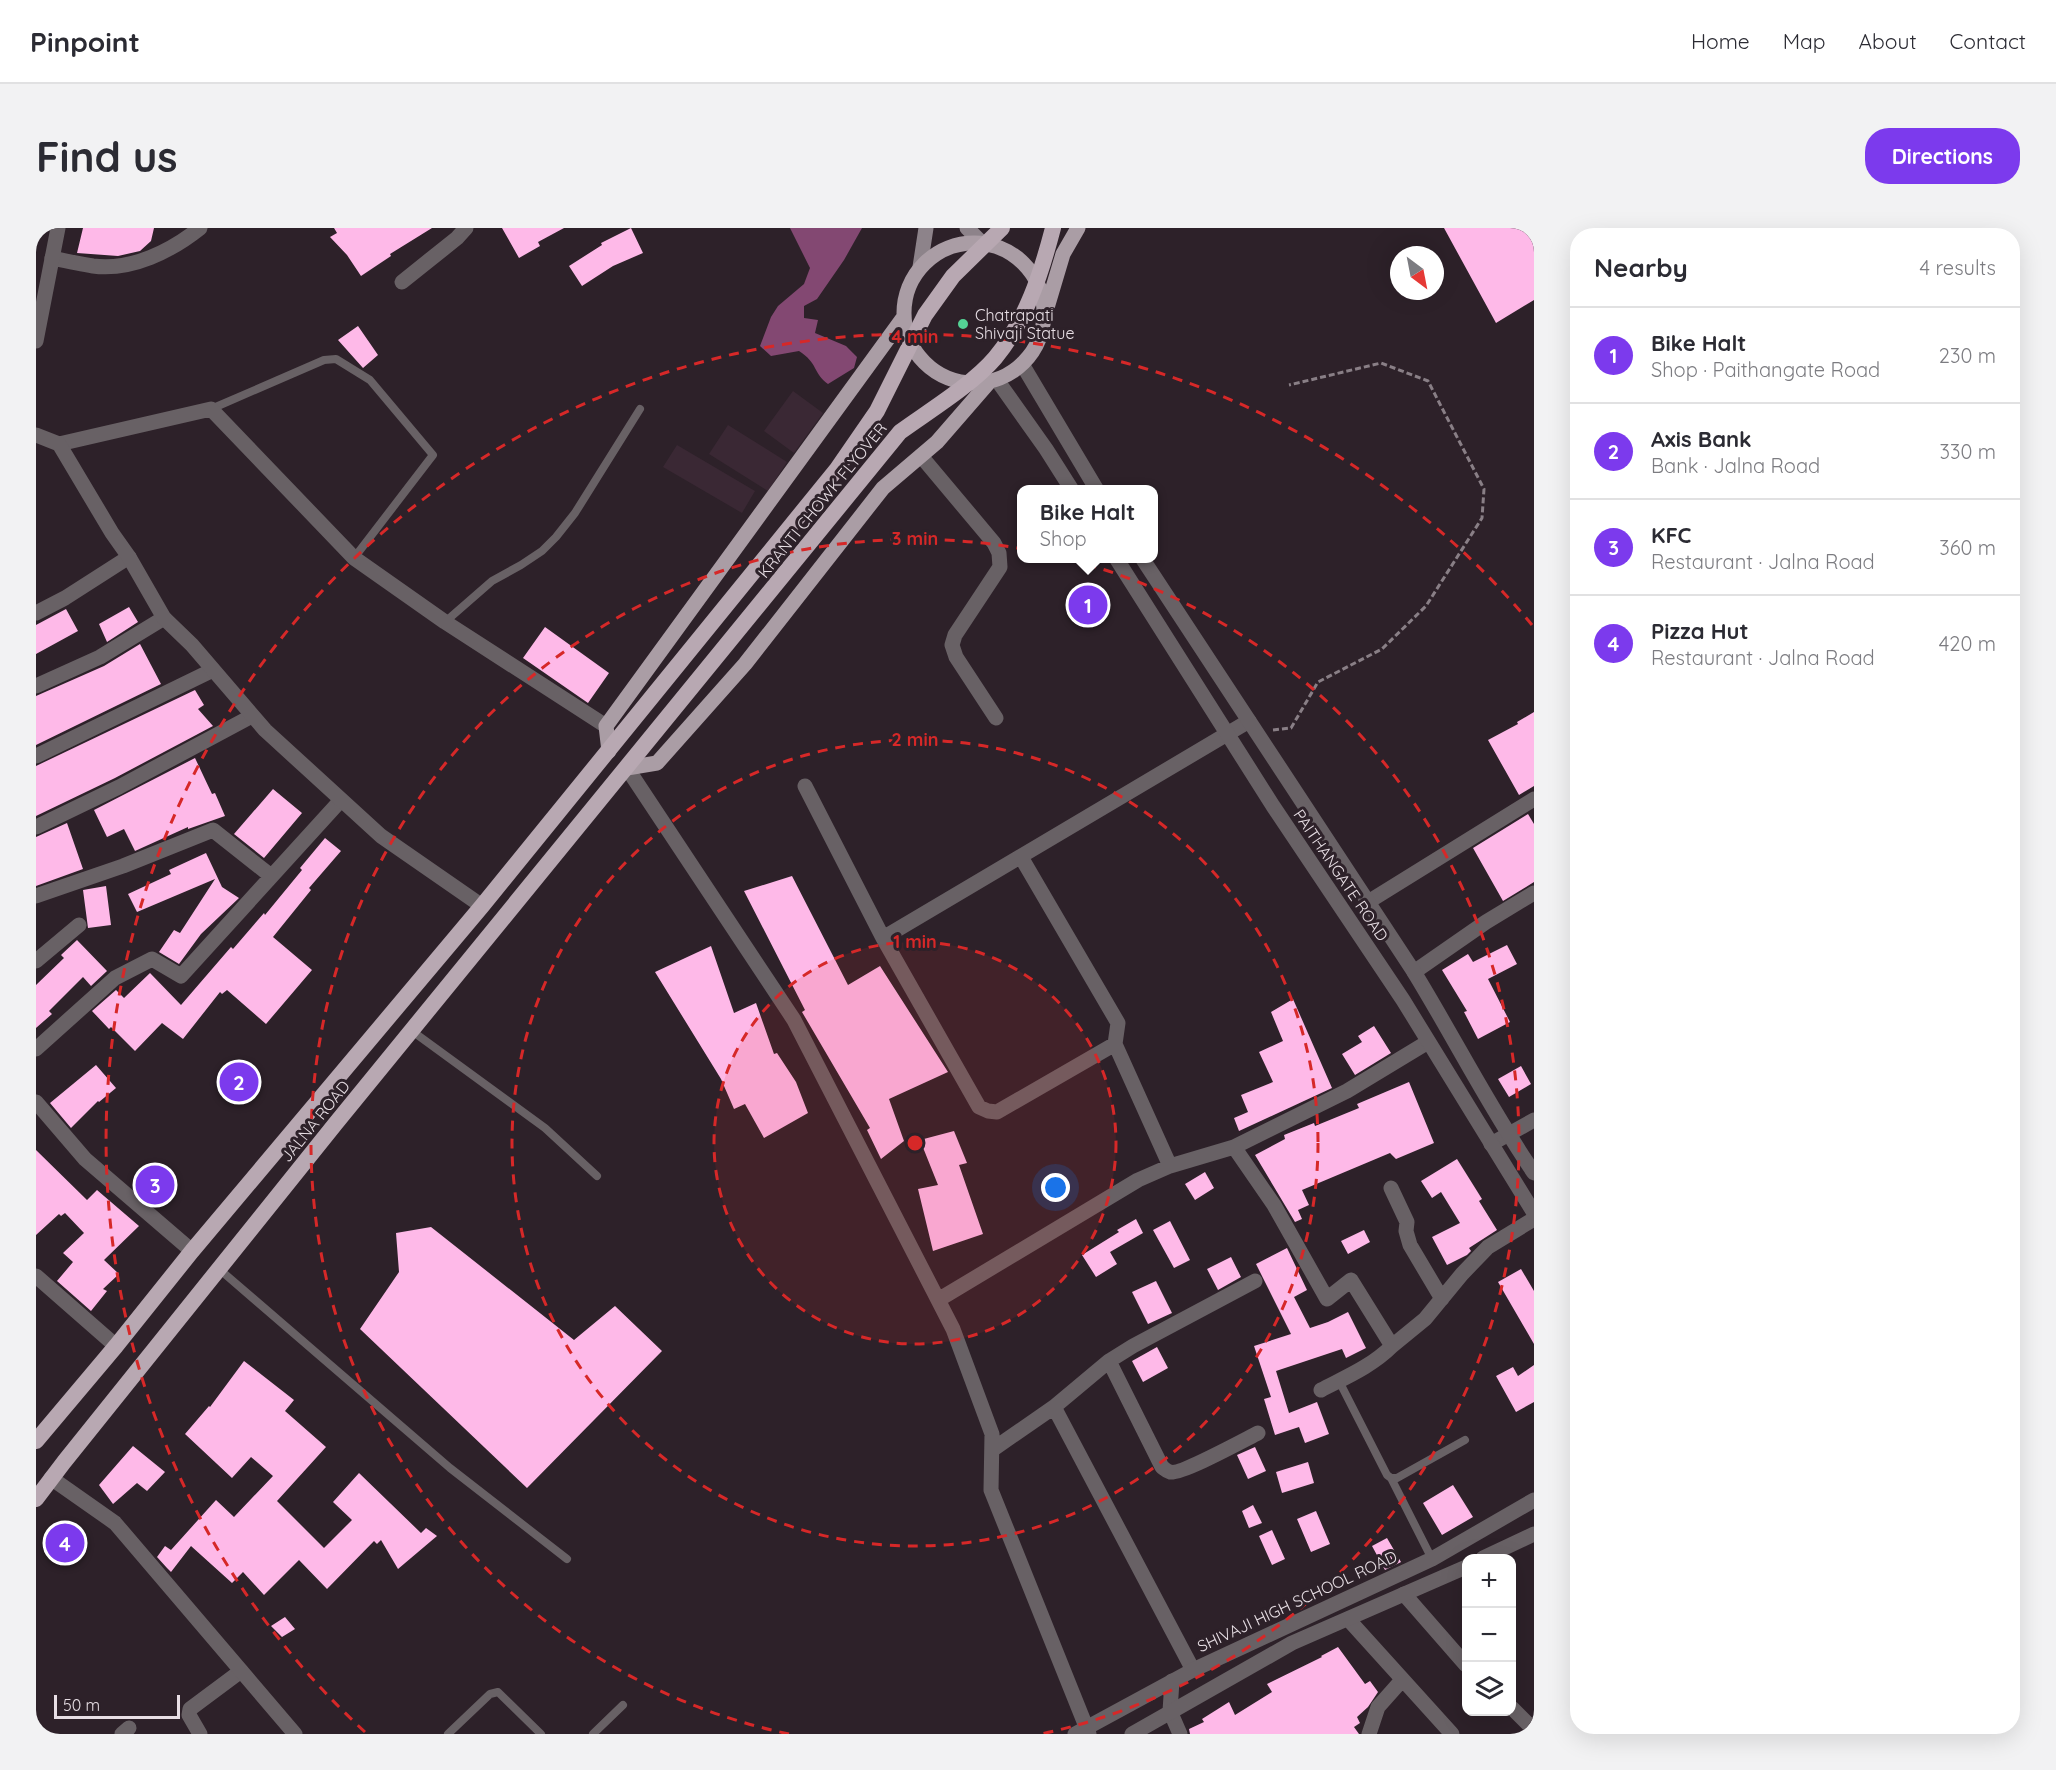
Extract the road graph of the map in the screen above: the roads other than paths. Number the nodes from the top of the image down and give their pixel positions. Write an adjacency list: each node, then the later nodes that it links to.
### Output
1 (58, 228): 11 (street)
2 (200, 228): 11 (street)
3 (466, 228): 13 (street)
4 (926, 228): 12 (main road)
5 (968, 228): 10 (main road)
6 (995, 228): 10 (main road)
7 (1002, 228): 40 (highway, KRANTI CHOWK FLYOVER)
8 (1053, 228): 42 (highway, KRANTI CHOWK FLYOVER)
9 (1078, 228): 14 (main road)
10 (983, 243): 12 (main road); 14 (main road)
11 (52, 258): 16 (street)
12 (920, 267): 15 (main road)
13 (402, 282)
14 (1045, 315): 17 (main road)
15 (903, 318): 18 (main road); 37 (main road)
16 (36, 341)
17 (1022, 364): 18 (main road); 25 (street)
18 (993, 380): 23 (main road); 24 (street)
19 (211, 409): 22 (street); 27 (street); 27 (lane)
20 (639, 409): 32 (lane)
21 (36, 435): 22 (street)
22 (59, 444): 26 (street)
23 (921, 456): 36 (street); 42 (main road)
24 (1069, 485)
25 (1095, 485)
26 (129, 557): 30 (street); 31 (street)
27 (354, 558): 32 (street)
28 (1119, 563): 39 (street, PAITHANGATE ROAD)
29 (1145, 563): 38 (street, PAITHANGATE ROAD)
30 (36, 613)
31 (164, 618): 33 (street); 34 (street)
32 (445, 622): 37 (street)
33 (213, 670): 35 (street); 41 (street)
34 (36, 686)
35 (252, 716): 45 (street); 46 (street)
36 (996, 718)
37 (606, 726): 40 (main road)
38 (1252, 726): 39 (street); 51 (street, PAITHANGATE ROAD)
39 (1228, 734): 47 (street); 58 (street, PAITHANGATE ROAD)
40 (609, 751): 52 (highway, JALNA ROAD)
41 (36, 756)
42 (627, 768): 57 (highway, JALNA ROAD); 77 (street)
43 (806, 786): 54 (street)
44 (1534, 799): 51 (street)
45 (341, 800): 48 (street); 52 (street)
46 (36, 827)
47 (1020, 857): 54 (street); 59 (street)
48 (272, 876): 50 (street); 60 (street)
49 (1534, 894): 56 (street)
50 (36, 896)
51 (1368, 902): 56 (street, PAITHANGATE ROAD)
52 (482, 906): 72 (highway, JALNA ROAD)
53 (79, 925): 55 (street)
54 (883, 938): 59 (street)
55 (36, 961)
56 (1414, 972): 63 (street, PAITHANGATE ROAD)
57 (412, 1031): 68 (lane); 73 (highway, JALNA ROAD)
58 (1428, 1042): 64 (street, PAITHANGATE ROAD); 65 (street)
59 (1115, 1044): 66 (street)
60 (36, 1049)
61 (36, 1102): 72 (street)
62 (1534, 1120): 63 (street)
63 (1508, 1136): 64 (street); 67 (street, PAITHANGATE ROAD)
64 (1491, 1144): 70 (street, PAITHANGATE ROAD)
65 (1234, 1147): 66 (street); 79 (street)
66 (1170, 1166): 77 (street)
67 (1534, 1173)
68 (597, 1176)
69 (1391, 1188): 76 (street)
70 (1534, 1213)
71 (1534, 1219): 76 (street)
72 (192, 1251): 78 (highway, JALNA ROAD)
73 (219, 1269): 88 (highway, JALNA ROAD); 94 (lane)
74 (36, 1276): 78 (street)
75 (1255, 1281): 80 (street)
76 (1442, 1299): 79 (street)
77 (938, 1300): 87 (street)
78 (116, 1346): 85 (highway, JALNA ROAD)
79 (1392, 1346): 81 (street)
80 (1109, 1361): 83 (street); 84 (street)
81 (1339, 1381): 82 (street); 89 (lane)
82 (1321, 1390)
83 (1054, 1407): 87 (street); 100 (street)
84 (1258, 1434)
85 (36, 1440)
86 (1465, 1440): 89 (lane)
87 (992, 1450): 108 (street)
88 (51, 1478): 90 (highway, JALNA ROAD); 101 (street)
89 (1391, 1478): 95 (lane)
90 (36, 1499)
91 (1534, 1500): 95 (street, SHIVAJI HIGH SCHOOL ROAD)
92 (1534, 1534): 93 (street)
93 (1492, 1554)
94 (567, 1559)
95 (1432, 1559): 100 (street, SHIVAJI HIGH SCHOOL ROAD)
96 (1462, 1569): 97 (street)
97 (1404, 1594): 98 (street); 99 (street)
98 (1348, 1619): 102 (street); 105 (street)
99 (1464, 1662)
100 (1193, 1670): 103 (street, SHIVAJI HIGH SCHOOL ROAD)
101 (241, 1671): 109 (street); 110 (street)
102 (1402, 1680): 116 (street); 117 (street)
103 (1172, 1681): 105 (street); 108 (street, SHIVAJI HIGH SCHOOL ROAD)
104 (623, 1705): 113 (lane)
105 (1170, 1711): 114 (street); 115 (street)
106 (1516, 1712): 107 (street)
107 (1534, 1730)
108 (1083, 1732)
109 (200, 1734)
110 (296, 1734)
111 (448, 1734): 112 (lane)
112 (541, 1734)
113 (593, 1734)
114 (1132, 1734)
115 (1180, 1734)
116 (1369, 1734)
117 (1452, 1734)

